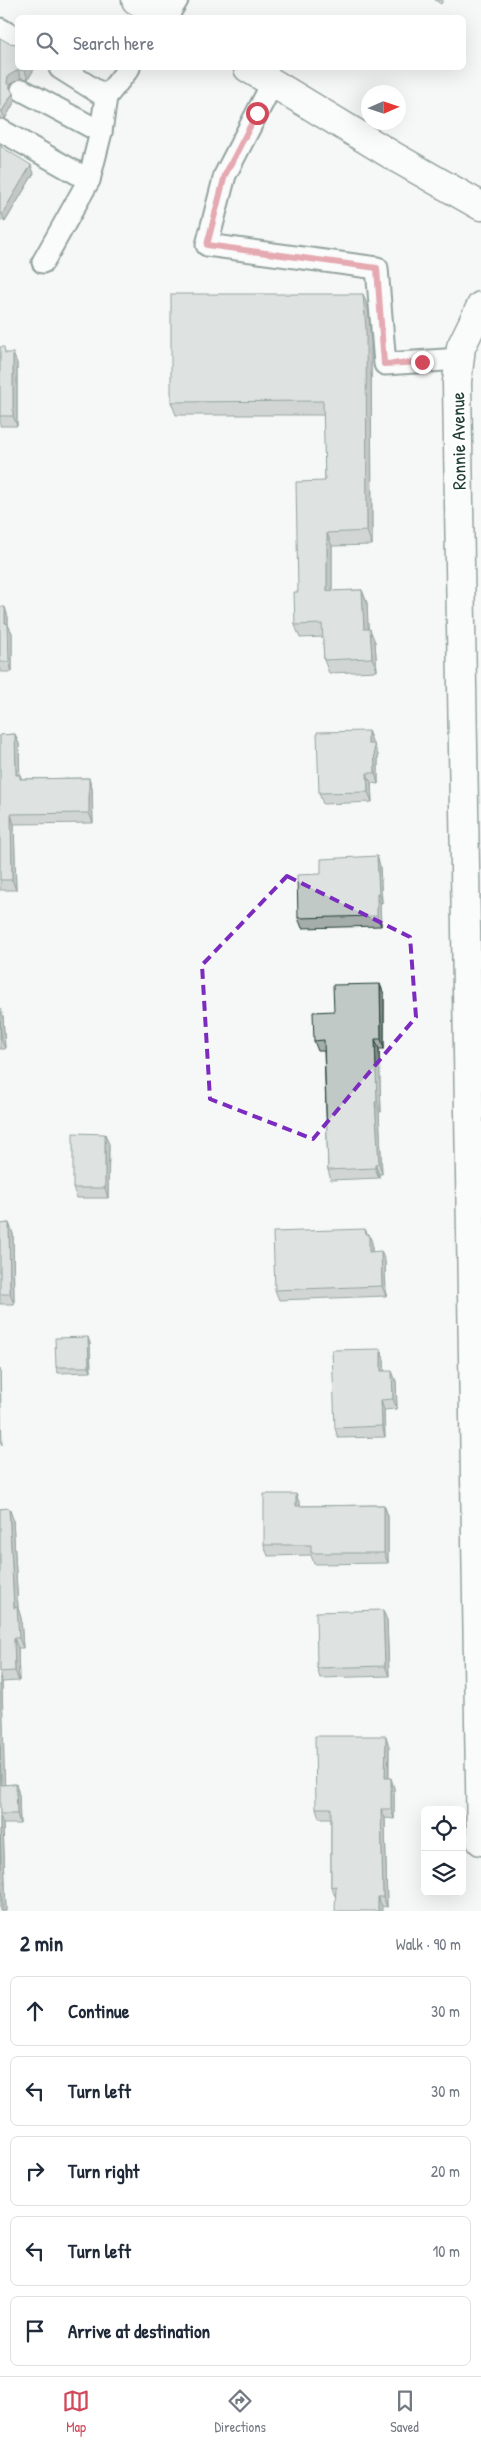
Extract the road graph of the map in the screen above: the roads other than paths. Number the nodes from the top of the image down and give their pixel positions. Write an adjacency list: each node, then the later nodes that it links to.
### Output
1 (136, 0): 3 (street)
2 (177, 0): 4 (lane)
3 (162, 15)
4 (167, 15)
5 (0, 29): 6 (lane)
6 (15, 38)
7 (63, 70): 12 (lane)
8 (127, 70): 12 (lane)
9 (252, 70): 10 (street)
10 (273, 82): 16 (street); 19 (lane)
11 (22, 90): 14 (lane)
12 (106, 97): 14 (lane)
13 (0, 130): 15 (lane)
14 (101, 132): 15 (lane)
15 (89, 180): 17 (lane)
16 (481, 206)
17 (44, 262)
18 (481, 306): 19 (street, Ronnie Avenue)
19 (460, 359): 20 (street, Ronnie Avenue)
20 (470, 474): 21 (street, Ronnie Avenue)
21 (481, 1841)

